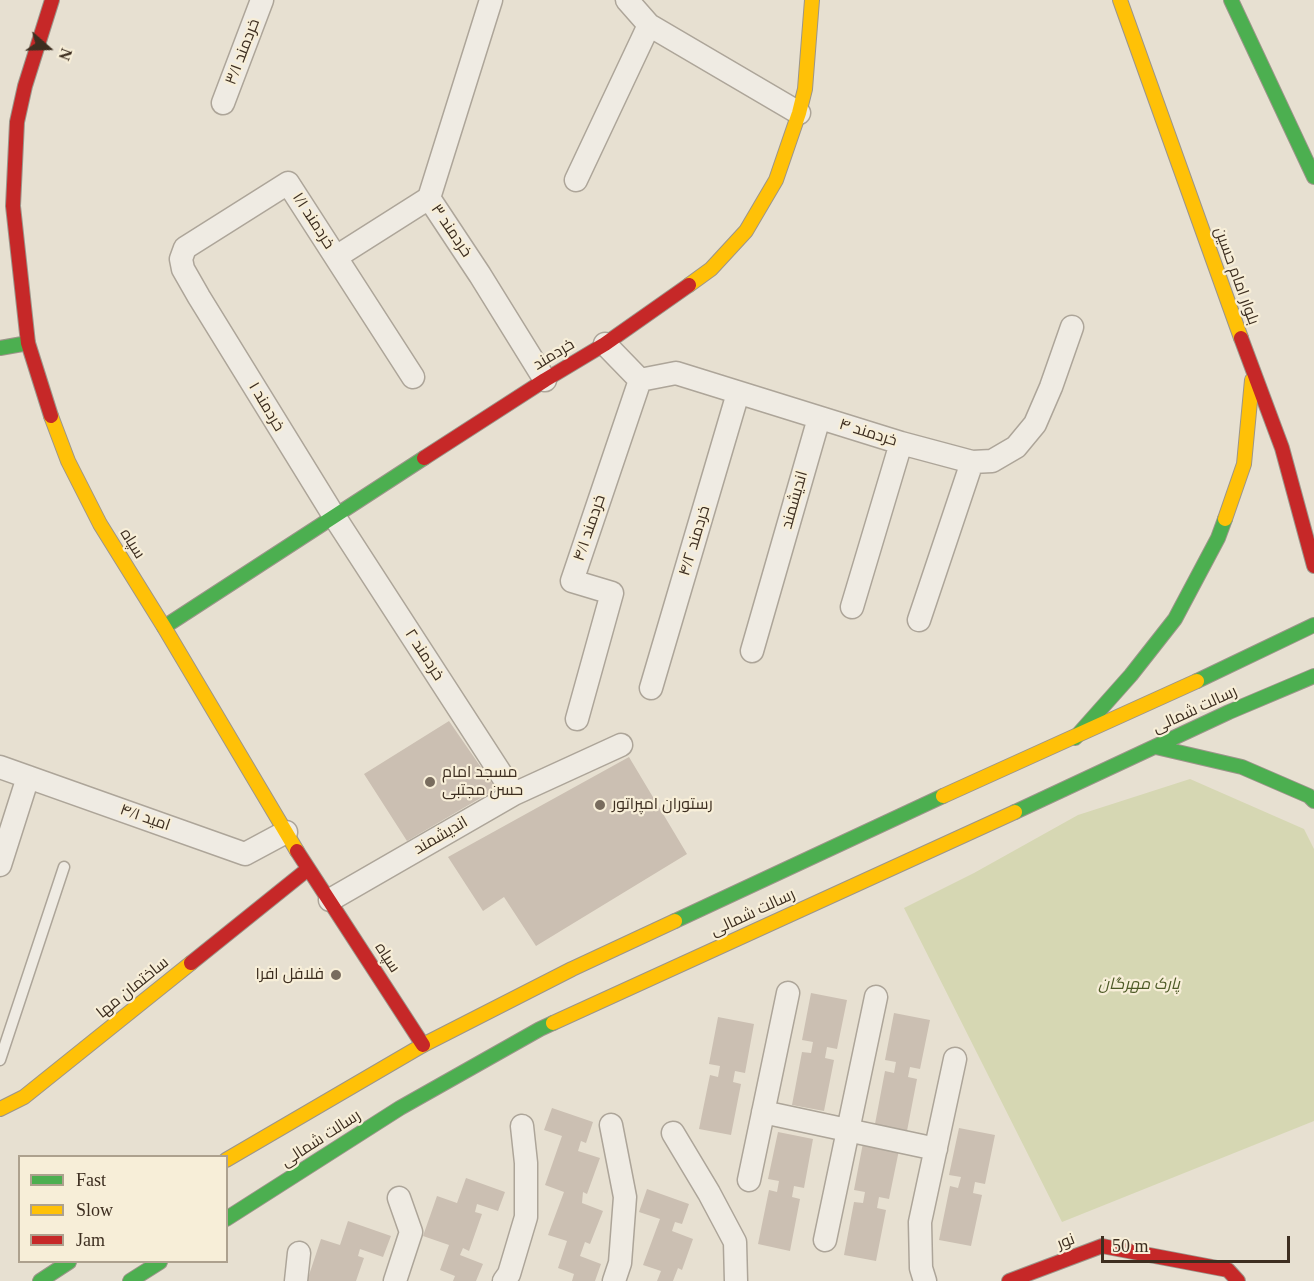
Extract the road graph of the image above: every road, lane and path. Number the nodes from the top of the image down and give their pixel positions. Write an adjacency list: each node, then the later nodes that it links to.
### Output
1 (52, 0): 17 (main road, سپاه)
2 (262, 0): 9 (street, خردمند ۳/۱)
3 (491, 0): 13 (street, خردمند ۳)
4 (627, 0): 8 (street)
5 (812, 0): 10 (main road, خردمند)
6 (1120, 0): 20 (main road, بلوار امام حسین)
7 (1231, 0): 11 (main road)
8 (649, 25): 10 (street); 12 (street)
9 (223, 103)
10 (799, 113): 18 (main road, خردمند)
11 (1314, 177)
12 (576, 180)
13 (429, 198): 14 (street); 22 (street, خردمند ۳)
14 (336, 257): 15 (street, خردمند ۱/۱); 21 (street, خردمند ۱/۱)
15 (199, 297): 28 (street, خردمند ۱)
16 (1072, 327): 27 (street, خردمند ۴)
17 (28, 344): 19 (main road); 33 (main road, سپاه)
18 (604, 344): 22 (main road, خردمند); 23 (street)
19 (0, 348)
20 (1253, 372): 29 (main road, بلوار امام حسین); 42 (main road)
21 (413, 377)
22 (545, 380): 28 (main road, خردمند)
23 (640, 380): 24 (street, خردمند ۴); 41 (street, خردمند ۴/۱)
24 (738, 393): 25 (street, خردمند ۴); 38 (street, خردمند ۴/۲)
25 (819, 418): 26 (street, خردمند ۴); 34 (street, اندیشمند)
26 (901, 443): 27 (street, خردمند ۴); 30 (street)
27 (972, 462): 31 (street)
28 (334, 516): 33 (main road, خردمند); 47 (street, خردمند ۲)
29 (1314, 566)
30 (852, 607)
31 (919, 620)
32 (1314, 625): 35 (main road, رسالت شمالی)
33 (164, 627): 49 (main road, سپاه)
34 (752, 651)
35 (1214, 674): 37 (main road); 42 (main road, رسالت شمالی)
36 (1314, 676): 40 (main road, رسالت شمالی)
37 (1236, 677)
38 (651, 688)
39 (1241, 692): 40 (main road)
40 (1229, 712): 44 (main road, رسالت شمالی)
41 (578, 719)
42 (1075, 738): 56 (main road, رسالت شمالی)
43 (621, 745): 47 (street, اندیشمند)
44 (1156, 747): 48 (main road); 69 (main road, رسالت شمالی)
45 (0, 767): 46 (street, امید ۴/۱)
46 (28, 777): 49 (street, امید ۴/۱); 50 (street)
47 (514, 794): 53 (street, اندیشمند)
48 (1314, 801)
49 (286, 832): 52 (main road, سپاه)
50 (0, 866)
51 (64, 867): 58 (lane)
52 (308, 869): 53 (main road, سپاه); 59 (main road, ساختمان مها)
53 (330, 900): 56 (main road, سپاه)
54 (788, 993): 60 (street)
55 (876, 997): 63 (street)
56 (423, 1045): 66 (main road, رسالت شمالی)
57 (955, 1059): 65 (street)
58 (0, 1060)
59 (0, 1109)
60 (763, 1112): 63 (street); 67 (street)
61 (611, 1125): 79 (street)
62 (522, 1126): 78 (street)
63 (848, 1131): 65 (street); 70 (street)
64 (673, 1133): 80 (street)
65 (936, 1149): 81 (street)
66 (228, 1159)
67 (749, 1180)
68 (399, 1198): 77 (street)
69 (228, 1218)
70 (825, 1240)
71 (299, 1253): 76 (street)
72 (67, 1263): 74 (main road)
73 (158, 1263): 75 (main road)
74 (40, 1281)
75 (130, 1281)
76 (296, 1281)
77 (395, 1281)
78 (504, 1281)
79 (615, 1281)
80 (736, 1281)
81 (925, 1281)
82 (1009, 1281): 83 (main road, نور)
83 (1238, 1281)

